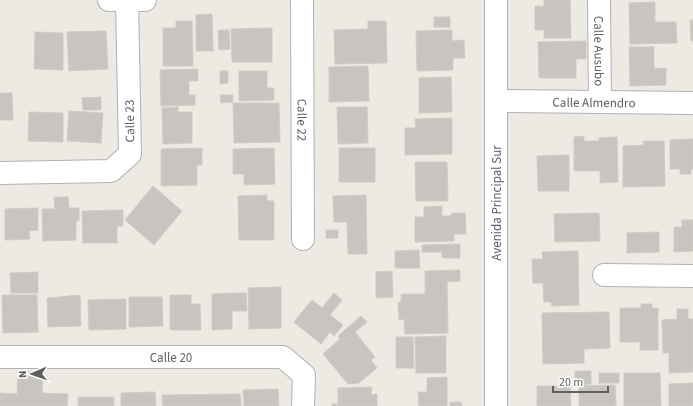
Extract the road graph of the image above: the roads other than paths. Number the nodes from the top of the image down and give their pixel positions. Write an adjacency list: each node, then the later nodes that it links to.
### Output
1 (109, 0): 2 (street)
2 (127, 0): 3 (street); 10 (street, Calle 23)
3 (145, 0)
4 (302, 0): 11 (street, Calle 22)
5 (496, 0): 7 (street, Avenida Principal Sur)
6 (599, 0): 8 (street, Calle Ausubo)
7 (496, 102): 8 (street, Calle Almendro); 16 (street, Avenida Principal Sur)
8 (600, 102): 9 (street, Calle Almendro)
9 (693, 103)
10 (0, 173)
11 (303, 239)
12 (604, 276): 13 (street)
13 (693, 276)
14 (0, 356): 15 (street, Calle 20)
15 (303, 406)
16 (496, 406)

